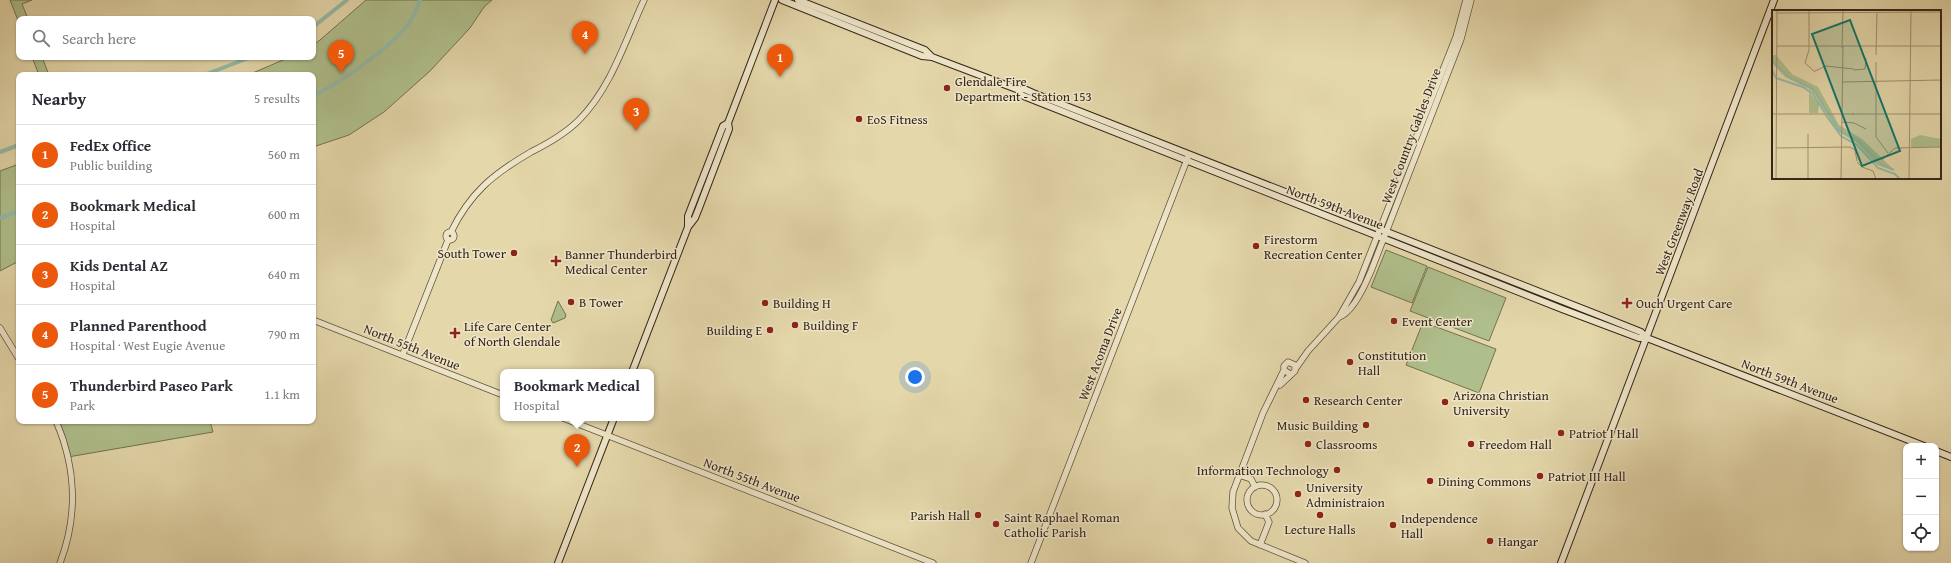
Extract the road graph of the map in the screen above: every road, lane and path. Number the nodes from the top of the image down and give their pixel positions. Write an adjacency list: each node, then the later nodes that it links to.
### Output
1 (644, 0): 29 (street)
2 (775, 0): 12 (main road)
3 (782, 0): 8 (main road, North 59th Avenue)
4 (798, 0): 9 (main road, North 59th Avenue)
5 (1466, 0): 18 (street, West Country Gables Drive)
6 (1472, 0): 18 (street, West Country Gables Drive)
7 (1774, 0): 26 (main road, West Greenway Road)
8 (823, 17): 9 (main road); 10 (main road, North 59th Avenue)
9 (842, 17): 10 (main road, North 59th Avenue)
10 (932, 57): 11 (main road, North 59th Avenue)
11 (1018, 90): 13 (main road, North 59th Avenue); 14 (main road, North 59th Avenue)
12 (728, 123): 15 (main road); 16 (main road)
13 (1189, 154): 14 (street, West Acoma Drive); 18 (main road, North 59th Avenue)
14 (1186, 161): 19 (main road, North 59th Avenue); 51 (street, West Acoma Drive)
15 (708, 166): 16 (main road); 17 (main road)
16 (699, 208): 17 (main road)
17 (688, 227): 32 (main road)
18 (1383, 230): 19 (street, West Country Gables Drive); 20 (main road, North 59th Avenue)
19 (1380, 237): 21 (main road, North 59th Avenue); 27 (street, West Country Gables Drive)
20 (1576, 306): 21 (main road); 22 (main road, North 59th Avenue)
21 (1573, 314): 24 (main road, North 59th Avenue)
22 (1606, 318): 24 (main road); 26 (main road, North 59th Avenue)
23 (316, 321): 29 (street, North 55th Avenue)
24 (1603, 325): 26 (main road, North 59th Avenue)
25 (0, 328): 28 (street)
26 (1647, 338): 41 (main road, North 59th Avenue); 53 (main road, West Greenway Road)
27 (1308, 351): 30 (street, West Country Gables Drive); 31 (street, West Country Gables Drive)
28 (16, 354)
29 (403, 354): 36 (street, North 55th Avenue)
30 (1290, 362): 31 (street); 33 (street, West Country Gables Drive)
31 (1296, 368): 34 (street, West Country Gables Drive)
32 (633, 369)
33 (1284, 370): 34 (street); 35 (street, West Country Gables Drive)
34 (1290, 374): 35 (street, West Country Gables Drive)
35 (1277, 388): 44 (street)
36 (500, 394)
37 (571, 421): 40 (street, North 55th Avenue)
38 (613, 421): 40 (main road)
39 (57, 424): 48 (street)
40 (607, 435): 49 (main road); 50 (street, North 55th Avenue)
41 (1916, 443)
42 (1939, 452): 43 (main road)
43 (1951, 457)
44 (1239, 475): 45 (street); 47 (street)
45 (1255, 487): 46 (street); 46 (street)
46 (1265, 514): 47 (street)
47 (1260, 545): 52 (street)
48 (60, 563)
49 (558, 563)
50 (933, 563)
51 (1031, 563)
52 (1305, 563)
53 (1561, 563)

